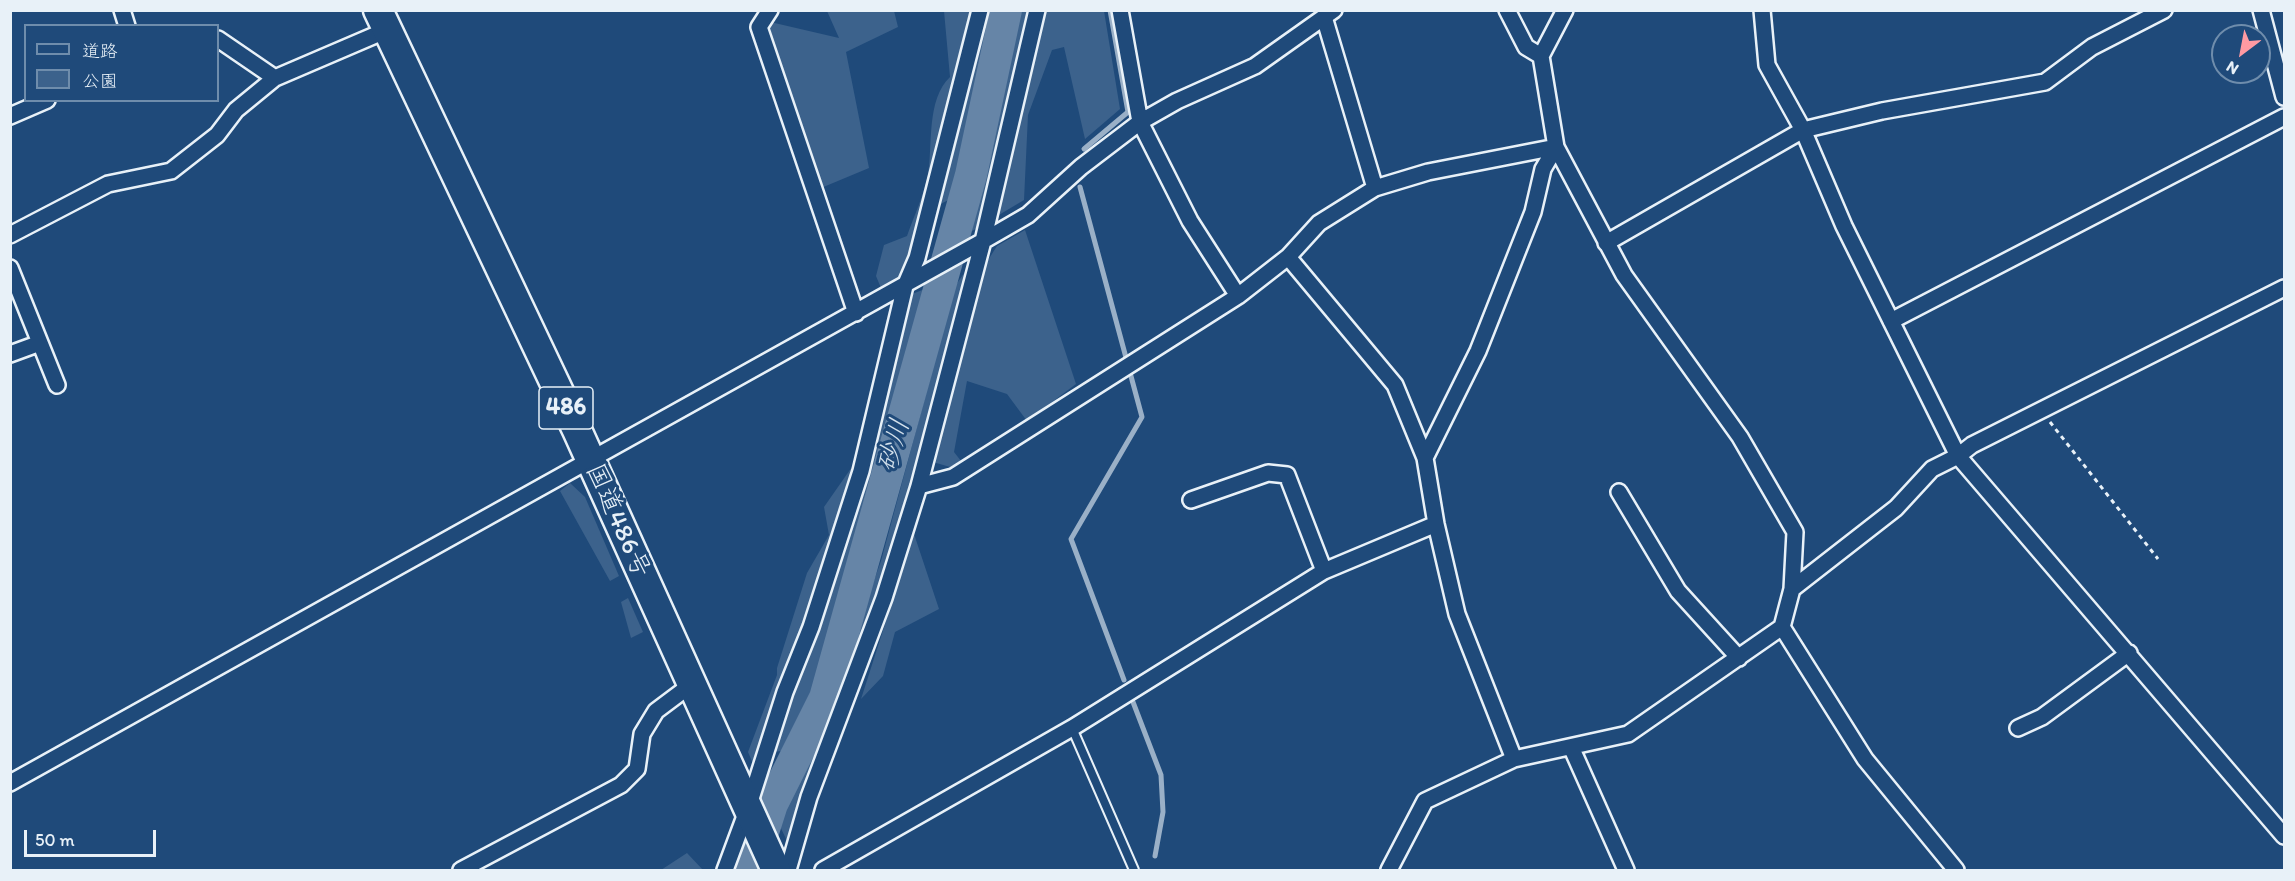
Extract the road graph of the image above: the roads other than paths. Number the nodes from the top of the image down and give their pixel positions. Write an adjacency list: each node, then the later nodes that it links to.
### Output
1 (770, 10): 31 (street)
2 (980, 10): 28 (street)
3 (1037, 10): 24 (street)
4 (1120, 10): 19 (street)
5 (1507, 10): 13 (street)
6 (1565, 10): 13 (street)
7 (1762, 10): 20 (street)
8 (2164, 10): 20 (street)
9 (2261, 10): 15 (street)
10 (1329, 14): 19 (street); 22 (street)
11 (383, 20): 14 (street); 37 (highway, 国道486号 / 486)
12 (219, 40): 14 (street)
13 (1541, 56): 21 (street)
14 (275, 78): 23 (street)
15 (2284, 97)
16 (42, 102): 17 (street)
17 (10, 116)
18 (2284, 117): 32 (street)
19 (1140, 122): 24 (street); 30 (street)
20 (1803, 130): 25 (street); 32 (street)
21 (1556, 147): 22 (street); 25 (street); 38 (street)
22 (1375, 188): 26 (street)
23 (10, 235)
24 (983, 241): 28 (street); 39 (street)
25 (1606, 243): 44 (street)
26 (1288, 257): 30 (street); 38 (street)
27 (10, 268): 33 (street)
28 (905, 286): 31 (street); 54 (street)
29 (2284, 288): 36 (street)
30 (1238, 296): 39 (street)
31 (856, 313): 37 (street)
32 (1891, 321): 36 (street)
33 (40, 343): 34 (street); 35 (street)
34 (10, 354)
35 (57, 385)
36 (1958, 456): 44 (street); 46 (street)
37 (588, 458): 48 (highway, 国道486号 / 486); 53 (street)
38 (1425, 458): 42 (street)
39 (919, 486): 58 (street)
40 (1618, 492): 47 (street)
41 (1191, 500): 43 (street)
42 (1436, 524): 43 (street); 52 (street)
43 (1324, 571): 49 (street)
44 (1792, 589): 45 (street)
45 (1782, 627): 47 (street); 63 (street)
46 (2129, 653): 50 (street); 55 (street)
47 (1739, 658): 51 (street)
48 (692, 684): 54 (highway, 国道486号 / 486); 56 (street)
49 (1072, 728): 59 (street); 60 (lane)
50 (2018, 728)
51 (1572, 749): 52 (street); 62 (street)
52 (1514, 759): 61 (street)
53 (10, 783)
54 (748, 808): 57 (street); 58 (highway, 国道486号 / 486)
55 (2284, 836)
56 (461, 870)
57 (724, 870)
58 (780, 870)
59 (822, 870)
60 (1134, 870)
61 (1389, 870)
62 (1626, 870)
63 (1956, 870)

